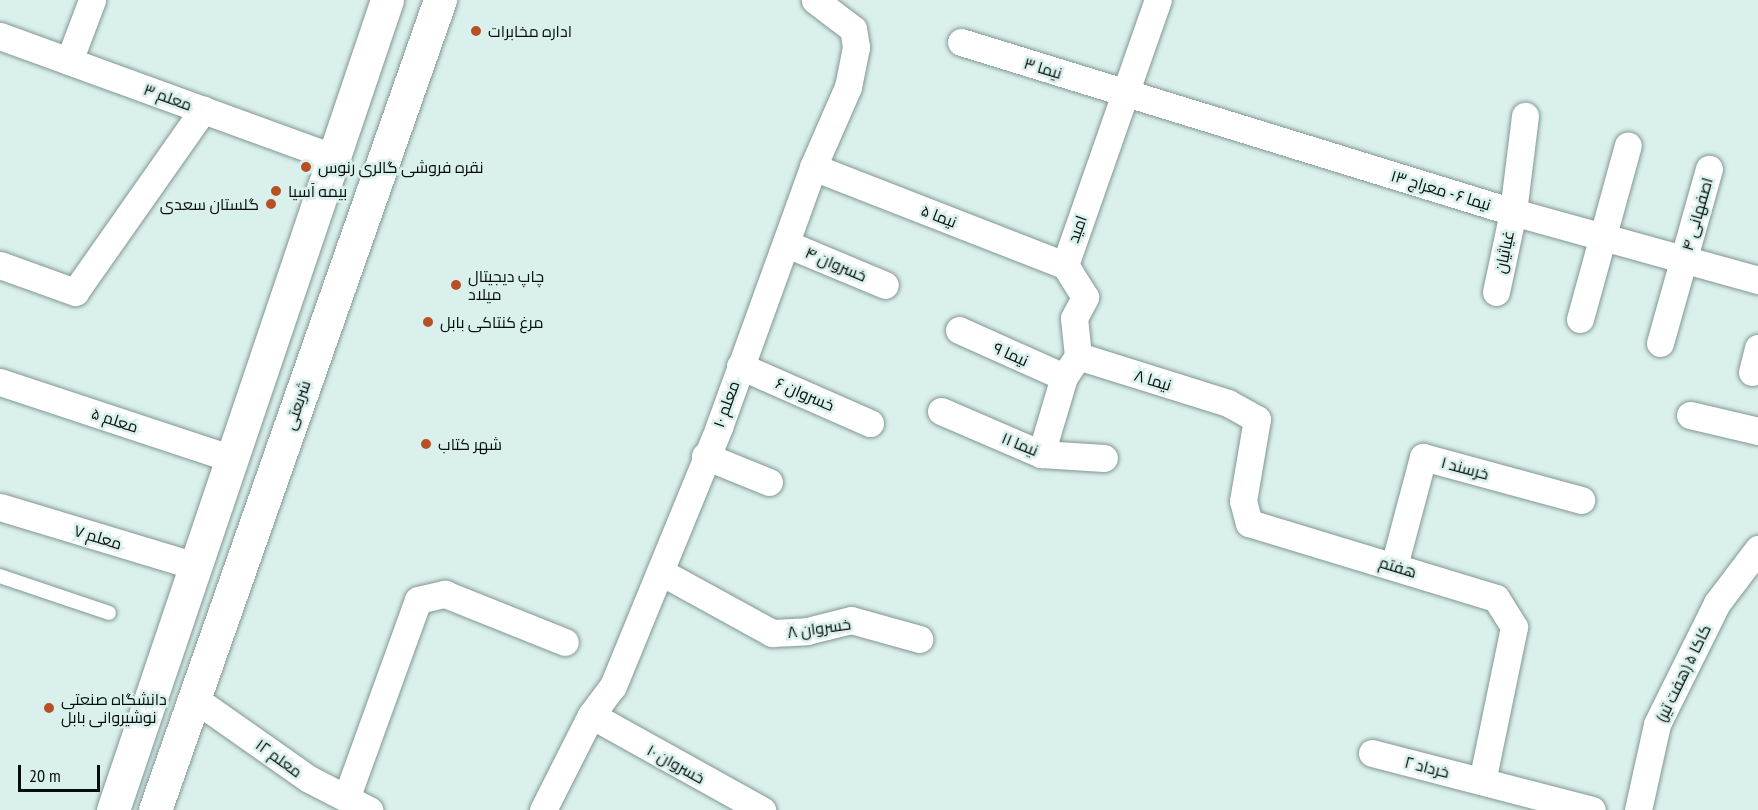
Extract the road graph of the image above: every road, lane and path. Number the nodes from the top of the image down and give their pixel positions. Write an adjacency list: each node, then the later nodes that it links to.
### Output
1 (92, 0): 10 (street)
2 (387, 0): 7 (main road)
3 (440, 0): 9 (main road, شریعتی)
4 (815, 0): 16 (street, معلم ۱۰)
5 (1158, 0): 11 (street, امید)
6 (0, 36): 10 (street, معلم ۳)
7 (372, 42): 9 (main road); 15 (main road)
8 (961, 42): 11 (street, نیما ۳)
9 (418, 59): 54 (main road, شریعتی)
10 (69, 61): 12 (street, معلم ۳)
11 (1125, 93): 18 (street, نیما ۶ - معراج ۱۳); 23 (street, امید)
12 (203, 110): 15 (street, معلم ۳); 22 (street)
13 (1525, 116): 18 (street, غیاثیان)
14 (1628, 145): 19 (street)
15 (335, 158): 40 (main road)
16 (813, 167): 20 (street, معلم ۱۰); 23 (street, نیما ۵)
17 (1709, 169): 21 (street, اصفهانی ۴)
18 (1513, 212): 19 (street, نیما ۶ - معراج ۱۳); 26 (street, غیاثیان)
19 (1604, 237): 21 (street, نیما ۶ - معراج ۱۳); 27 (street)
20 (787, 244): 25 (street, خسروان ۴); 30 (street, معلم ۱۰)
21 (1684, 259): 24 (street, نیما ۶ - معراج ۱۳); 29 (street, اصفهانی ۴)
22 (0, 265)
23 (1065, 265): 31 (street, امید)
24 (1758, 280)
25 (885, 285)
26 (1496, 292)
27 (1580, 319)
28 (959, 330): 31 (street, نیما ۹)
29 (1660, 343)
30 (740, 366): 36 (street, خسروان ۶); 39 (street, معلم ۱۰)
31 (1071, 367): 33 (street, نیما ۸); 38 (street, امید)
32 (0, 382): 40 (street, معلم ۵)
33 (1228, 403): 47 (street, هفتم)
34 (941, 411): 38 (street, نیما ۱۱)
35 (1689, 415): 37 (street)
36 (870, 423)
37 (1758, 431)
38 (1041, 454): 41 (street, نیما ۱۱)
39 (705, 456): 42 (street); 48 (street, معلم ۱۰)
40 (230, 458): 46 (main road)
41 (1104, 458)
42 (769, 482)
43 (1581, 500): 47 (street, خرسند ۱)
44 (0, 507): 46 (street, معلم ۷)
45 (1758, 549): 50 (street, کاکا ۵ (هفت تیر))
46 (196, 566): 60 (main road)
47 (1394, 566): 57 (street, هفتم)
48 (661, 572): 52 (street, خسروان ۸); 55 (street, معلم ۱۰)
49 (0, 576): 51 (lane)
50 (1748, 578): 64 (street, کاکا ۵ (هفت تیر))
51 (109, 613)
52 (919, 639)
53 (565, 642): 58 (street)
54 (195, 699): 58 (street, معلم ۱۲); 61 (main road, شریعتی)
55 (591, 715): 59 (street, خسروان ۱۰); 62 (street, معلم ۱۰)
56 (1372, 753): 57 (street, خرداد ۲)
57 (1482, 781): 63 (street, خرداد ۲)
58 (358, 803)
59 (756, 809)
60 (113, 810)
61 (155, 810)
62 (543, 810)
63 (1592, 810)
64 (1638, 810)

